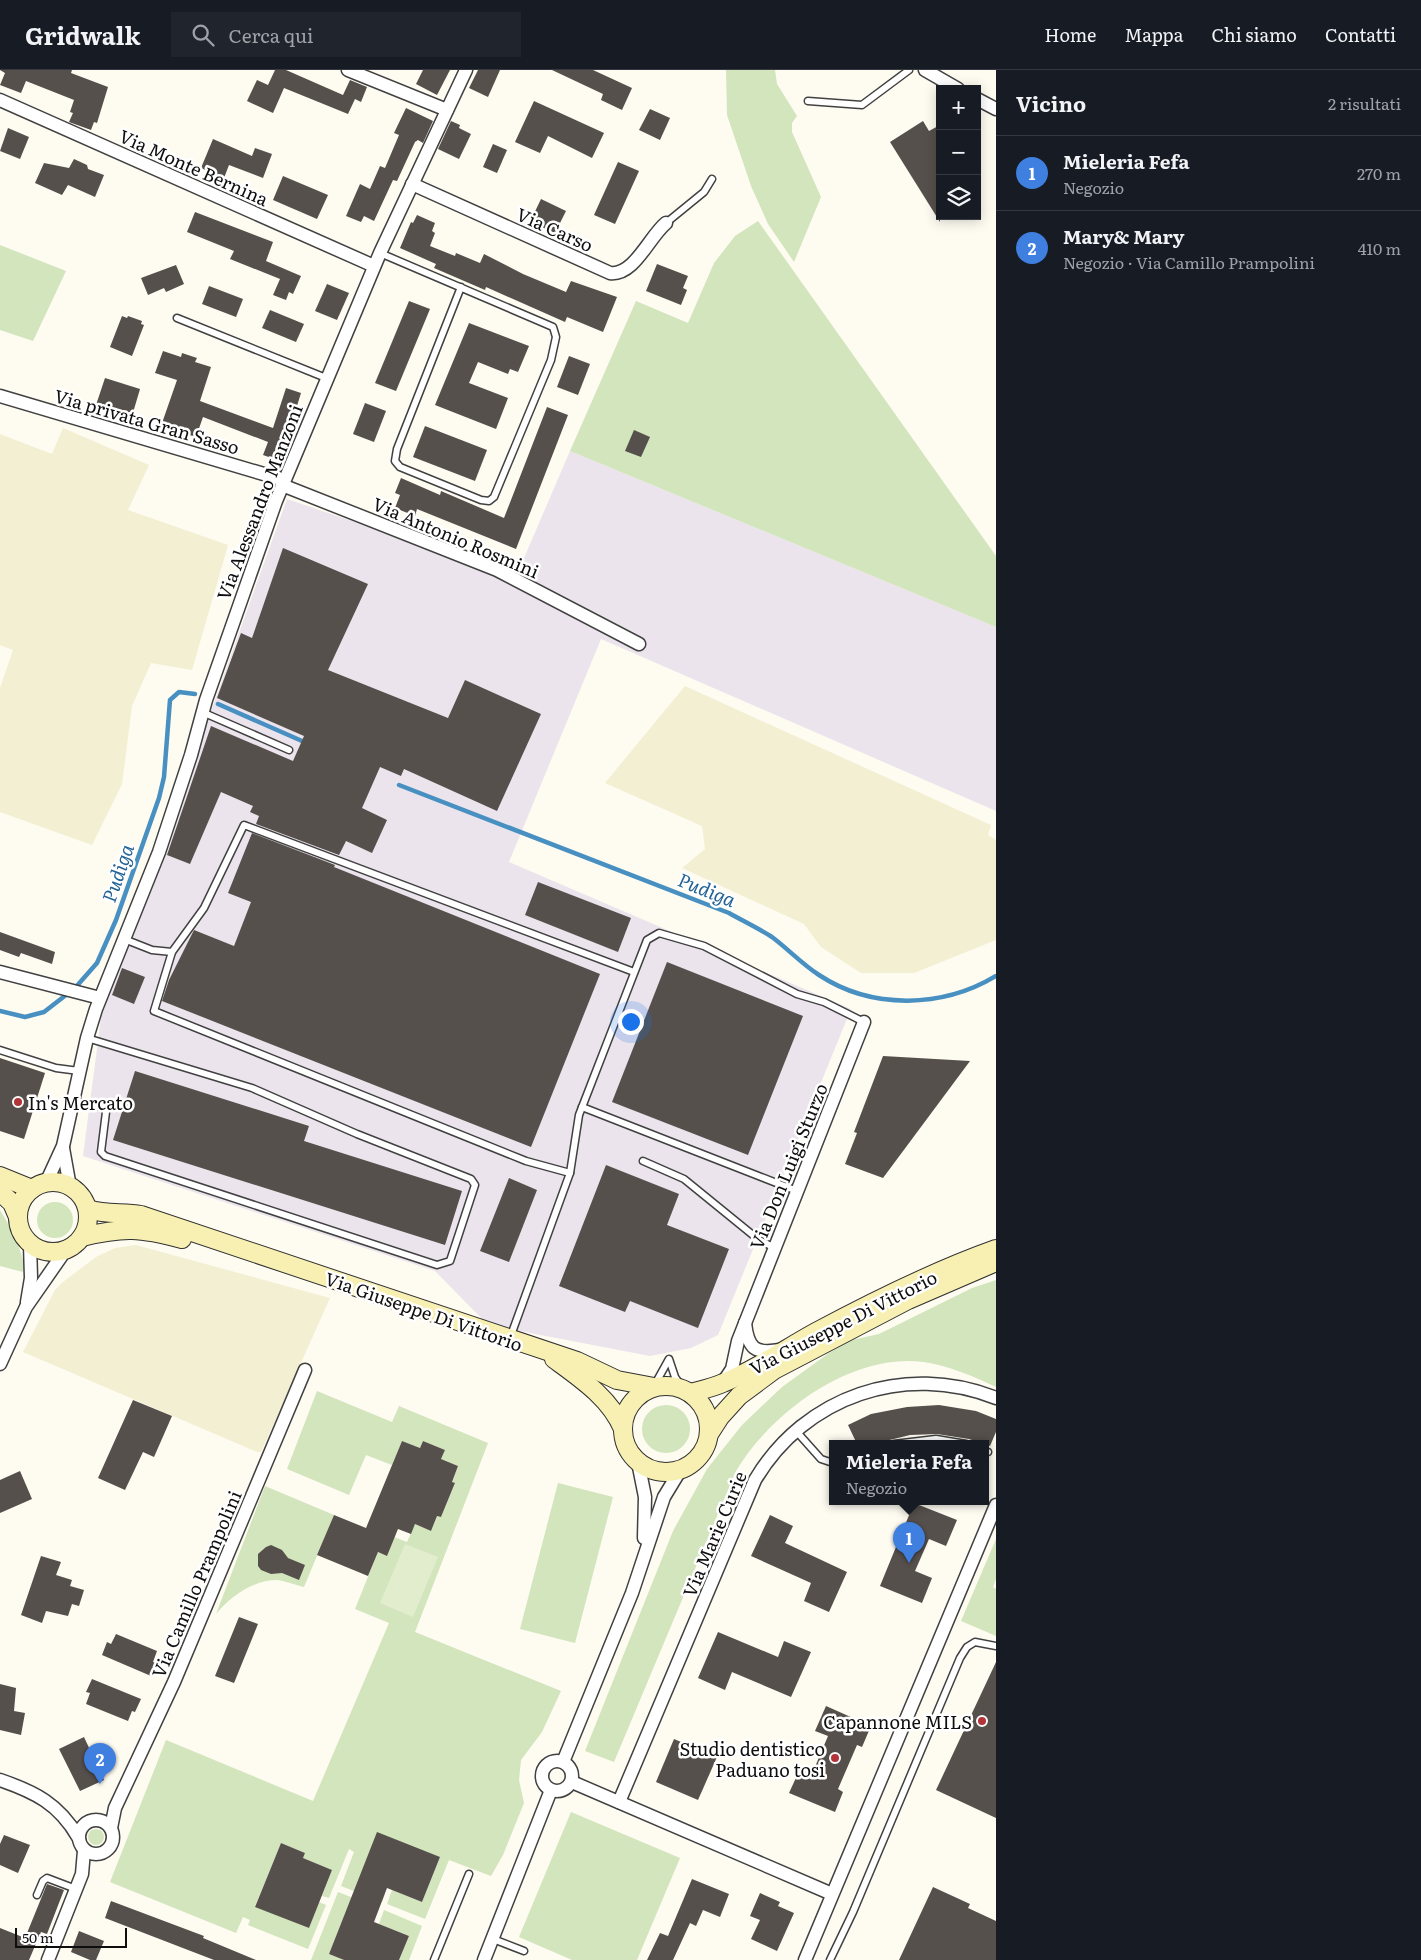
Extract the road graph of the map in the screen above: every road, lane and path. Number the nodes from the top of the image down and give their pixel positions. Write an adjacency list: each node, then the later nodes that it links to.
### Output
1 (348, 70): 10 (street)
2 (466, 70): 10 (street, Via Alessandro Manzoni)
3 (910, 70): 7 (lane)
4 (925, 70): 5 (street)
5 (951, 85)
6 (0, 100): 15 (street, Via Monte Bernina)
7 (808, 101)
8 (981, 101): 9 (street)
9 (996, 109)
10 (447, 110): 12 (street, Via Alessandro Manzoni)
11 (712, 180): 13 (lane)
12 (412, 184): 13 (street, Via Carso); 14 (street, Via Alessandro Manzoni)
13 (666, 223)
14 (380, 253): 15 (street, Via Alessandro Manzoni); 16 (lane)
15 (374, 266): 18 (street, Via Alessandro Manzoni)
16 (461, 288): 16 (lane)
17 (177, 318): 18 (lane)
18 (326, 378): 20 (street, Via Alessandro Manzoni)
19 (0, 396): 20 (street, Via privata Gran Sasso)
20 (283, 483): 21 (street, Via Antonio Rosmini); 22 (street, Via Alessandro Manzoni)
21 (639, 644)
22 (202, 712): 23 (lane); 24 (street, Via Alessandro Manzoni)
23 (289, 750)
24 (124, 939): 25 (lane); 28 (street, Via Alessandro Manzoni)
25 (172, 952): 27 (lane); 37 (lane)
26 (0, 972): 28 (street)
27 (634, 972): 29 (lane); 34 (lane)
28 (100, 998): 30 (street, Via Alessandro Manzoni)
29 (864, 1022): 41 (street, Via Don Luigi Sturzo)
30 (87, 1038): 32 (street, Via Alessandro Manzoni); 33 (lane)
31 (0, 1050): 32 (lane)
32 (79, 1071): 33 (street, Via Alessandro Manzoni)
33 (72, 1101): 35 (street, Via Alessandro Manzoni)
34 (582, 1107): 37 (lane); 41 (lane)
35 (63, 1146): 39 (street); 40 (street)
36 (643, 1161): 47 (lane)
37 (570, 1173): 56 (lane)
38 (0, 1176): 39 (street)
39 (39, 1186): 40 (street); 44 (street)
40 (70, 1186): 43 (street)
41 (797, 1191): 47 (street, Via Don Luigi Sturzo)
42 (0, 1192): 44 (street)
43 (88, 1209): 45 (street); 53 (street, Via Giuseppe Di Vittorio)
44 (18, 1217): 46 (street)
45 (82, 1237): 49 (street); 53 (street, Via Giuseppe Di Vittorio)
46 (30, 1244): 49 (street); 54 (street)
47 (775, 1248): 55 (street, Via Don Luigi Sturzo)
48 (996, 1249): 57 (street, Via Giuseppe Di Vittorio)
49 (65, 1251): 54 (street)
50 (996, 1262): 51 (street, Via Giuseppe Di Vittorio)
51 (974, 1270): 52 (street); 67 (street, Via Giuseppe Di Vittorio)
52 (996, 1270)
53 (305, 1271): 56 (street, Via Giuseppe Di Vittorio)
54 (26, 1307): 59 (street)
55 (745, 1323): 57 (street); 61 (street, Via Don Luigi Sturzo)
56 (510, 1340): 58 (street, Via Giuseppe Di Vittorio)
57 (785, 1350): 61 (street, Via Giuseppe Di Vittorio)
58 (543, 1351): 62 (street, Via Giuseppe Di Vittorio); 65 (street, Via Giuseppe Di Vittorio)
59 (0, 1364)
60 (305, 1370): 83 (street, Via Camillo Prampolini)
61 (722, 1384): 63 (street, Via Giuseppe Di Vittorio)
62 (654, 1387): 63 (street); 63 (lane); 65 (street)
63 (686, 1391): 67 (street)
64 (996, 1398): 66 (street, Via Marie Curie)
65 (623, 1430): 70 (street)
66 (796, 1432): 71 (lane); 80 (street, Via Marie Curie)
67 (709, 1434): 72 (street)
68 (928, 1440): 69 (lane)
69 (942, 1440)
70 (638, 1462): 72 (street); 74 (street)
71 (829, 1462)
72 (681, 1469): 74 (street)
73 (996, 1505): 88 (street)
74 (643, 1555): 76 (street)
75 (996, 1646): 96 (lane)
76 (563, 1762): 78 (street); 79 (street)
77 (0, 1780): 81 (street)
78 (572, 1782): 79 (street); 80 (street)
79 (551, 1790): 90 (street)
80 (619, 1802): 88 (street)
81 (67, 1818): 82 (street); 84 (street)
82 (85, 1824): 83 (street); 84 (street)
83 (106, 1824): 85 (street)
84 (78, 1837): 85 (street)
85 (84, 1851): 87 (street)
86 (468, 1874): 93 (lane)
87 (76, 1889): 89 (lane); 92 (street)
88 (832, 1894): 95 (street)
89 (37, 1895)
90 (493, 1939): 91 (lane); 94 (street)
91 (524, 1951)
92 (48, 1960)
93 (434, 1960)
94 (484, 1960)
95 (805, 1960)
96 (830, 1960)

